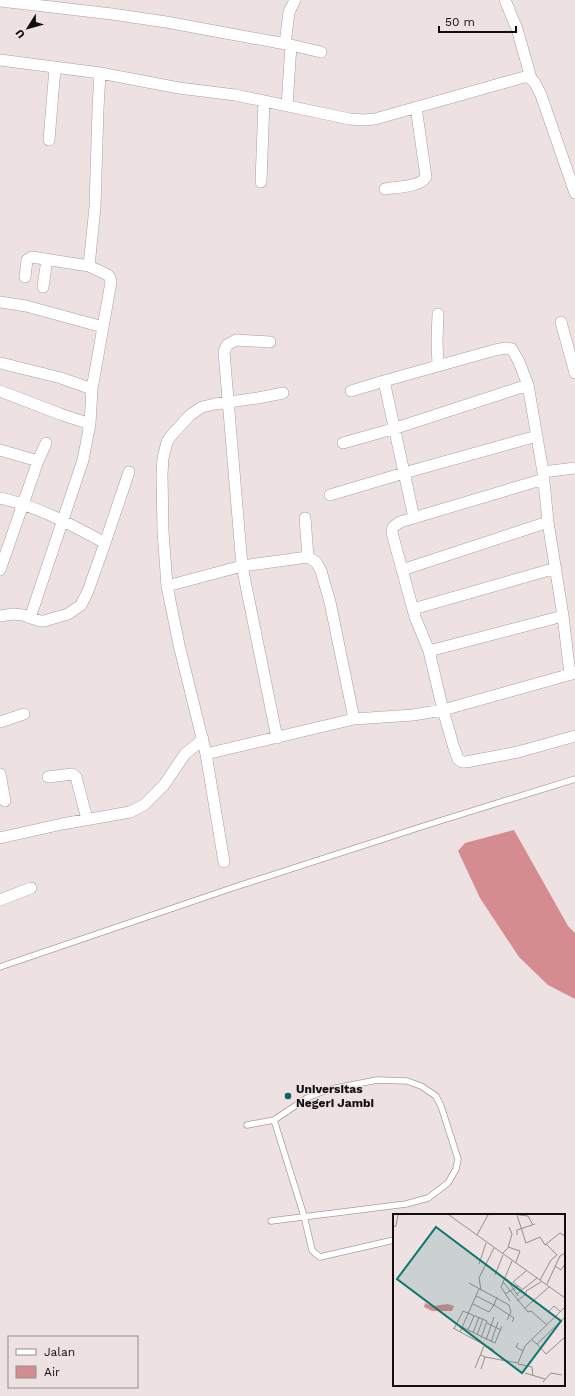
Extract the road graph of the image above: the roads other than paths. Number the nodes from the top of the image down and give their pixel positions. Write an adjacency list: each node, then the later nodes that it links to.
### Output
1 (295, 0): 4 (street)
2 (505, 0): 9 (street)
3 (0, 1): 4 (street)
4 (288, 45): 5 (street); 11 (street)
5 (321, 52)
6 (0, 60): 7 (street)
7 (55, 68): 8 (street); 13 (street)
8 (100, 73): 10 (street); 18 (street)
9 (532, 78): 12 (street); 16 (street)
10 (264, 101): 11 (street); 14 (street)
11 (287, 106): 12 (street)
12 (416, 107): 15 (street)
13 (49, 140)
14 (261, 182)
15 (385, 189)
16 (575, 193)
17 (47, 259): 18 (street); 19 (street); 20 (street)
18 (89, 266): 24 (street)
19 (25, 277)
20 (43, 287)
21 (0, 302): 24 (street)
22 (438, 314): 27 (street)
23 (561, 322): 28 (street)
24 (103, 327): 31 (street)
25 (270, 342): 35 (street)
26 (1, 363): 31 (street)
27 (438, 366): 29 (street); 30 (street)
28 (575, 373)
29 (384, 380): 33 (street); 37 (street)
30 (528, 385): 37 (street); 38 (street)
31 (92, 389): 36 (street)
32 (0, 391): 36 (street)
33 (351, 391)
34 (283, 392): 35 (street)
35 (229, 402): 56 (street); 60 (street)
36 (90, 424): 52 (street)
37 (396, 428): 40 (street); 45 (street)
38 (537, 436): 45 (street); 46 (street)
39 (46, 443): 42 (street)
40 (343, 443)
41 (0, 450): 42 (street)
42 (38, 461): 49 (street)
43 (575, 468): 46 (street)
44 (129, 472): 54 (street)
45 (404, 473): 47 (street); 51 (street)
46 (544, 476): 51 (street); 53 (street)
47 (330, 495)
48 (0, 498): 49 (street)
49 (23, 505): 52 (street); 58 (street)
50 (305, 518): 55 (street)
51 (414, 518): 59 (street)
52 (63, 521): 54 (street); 64 (street)
53 (548, 522): 57 (street); 59 (street)
54 (105, 543): 64 (street)
55 (308, 557): 56 (street); 69 (street)
56 (242, 566): 60 (street); 72 (street)
57 (556, 568): 61 (street); 63 (street)
58 (0, 570)
59 (402, 570): 61 (street)
60 (167, 586): 73 (street)
61 (413, 609): 65 (street)
62 (0, 616): 64 (street)
63 (563, 616): 65 (street); 66 (street)
64 (30, 618)
65 (428, 651): 67 (street)
66 (572, 674): 67 (street)
67 (443, 710): 69 (street); 71 (street)
68 (24, 714): 70 (street)
69 (354, 719): 72 (street)
70 (0, 722)
71 (575, 736)
72 (277, 738): 74 (street)
73 (202, 739): 74 (street); 79 (street)
74 (206, 754): 81 (street)
75 (0, 774): 78 (street)
76 (48, 777): 79 (street)
77 (575, 779): 84 (lane)
78 (5, 801)
79 (87, 820): 80 (street)
80 (0, 838)
81 (224, 862)
82 (31, 888): 83 (street)
83 (0, 900)
84 (0, 967)
85 (274, 1120): 86 (lane); 87 (lane); 87 (lane)
86 (247, 1125)
87 (304, 1216): 88 (lane); 89 (lane)
88 (271, 1221)
89 (393, 1240)

